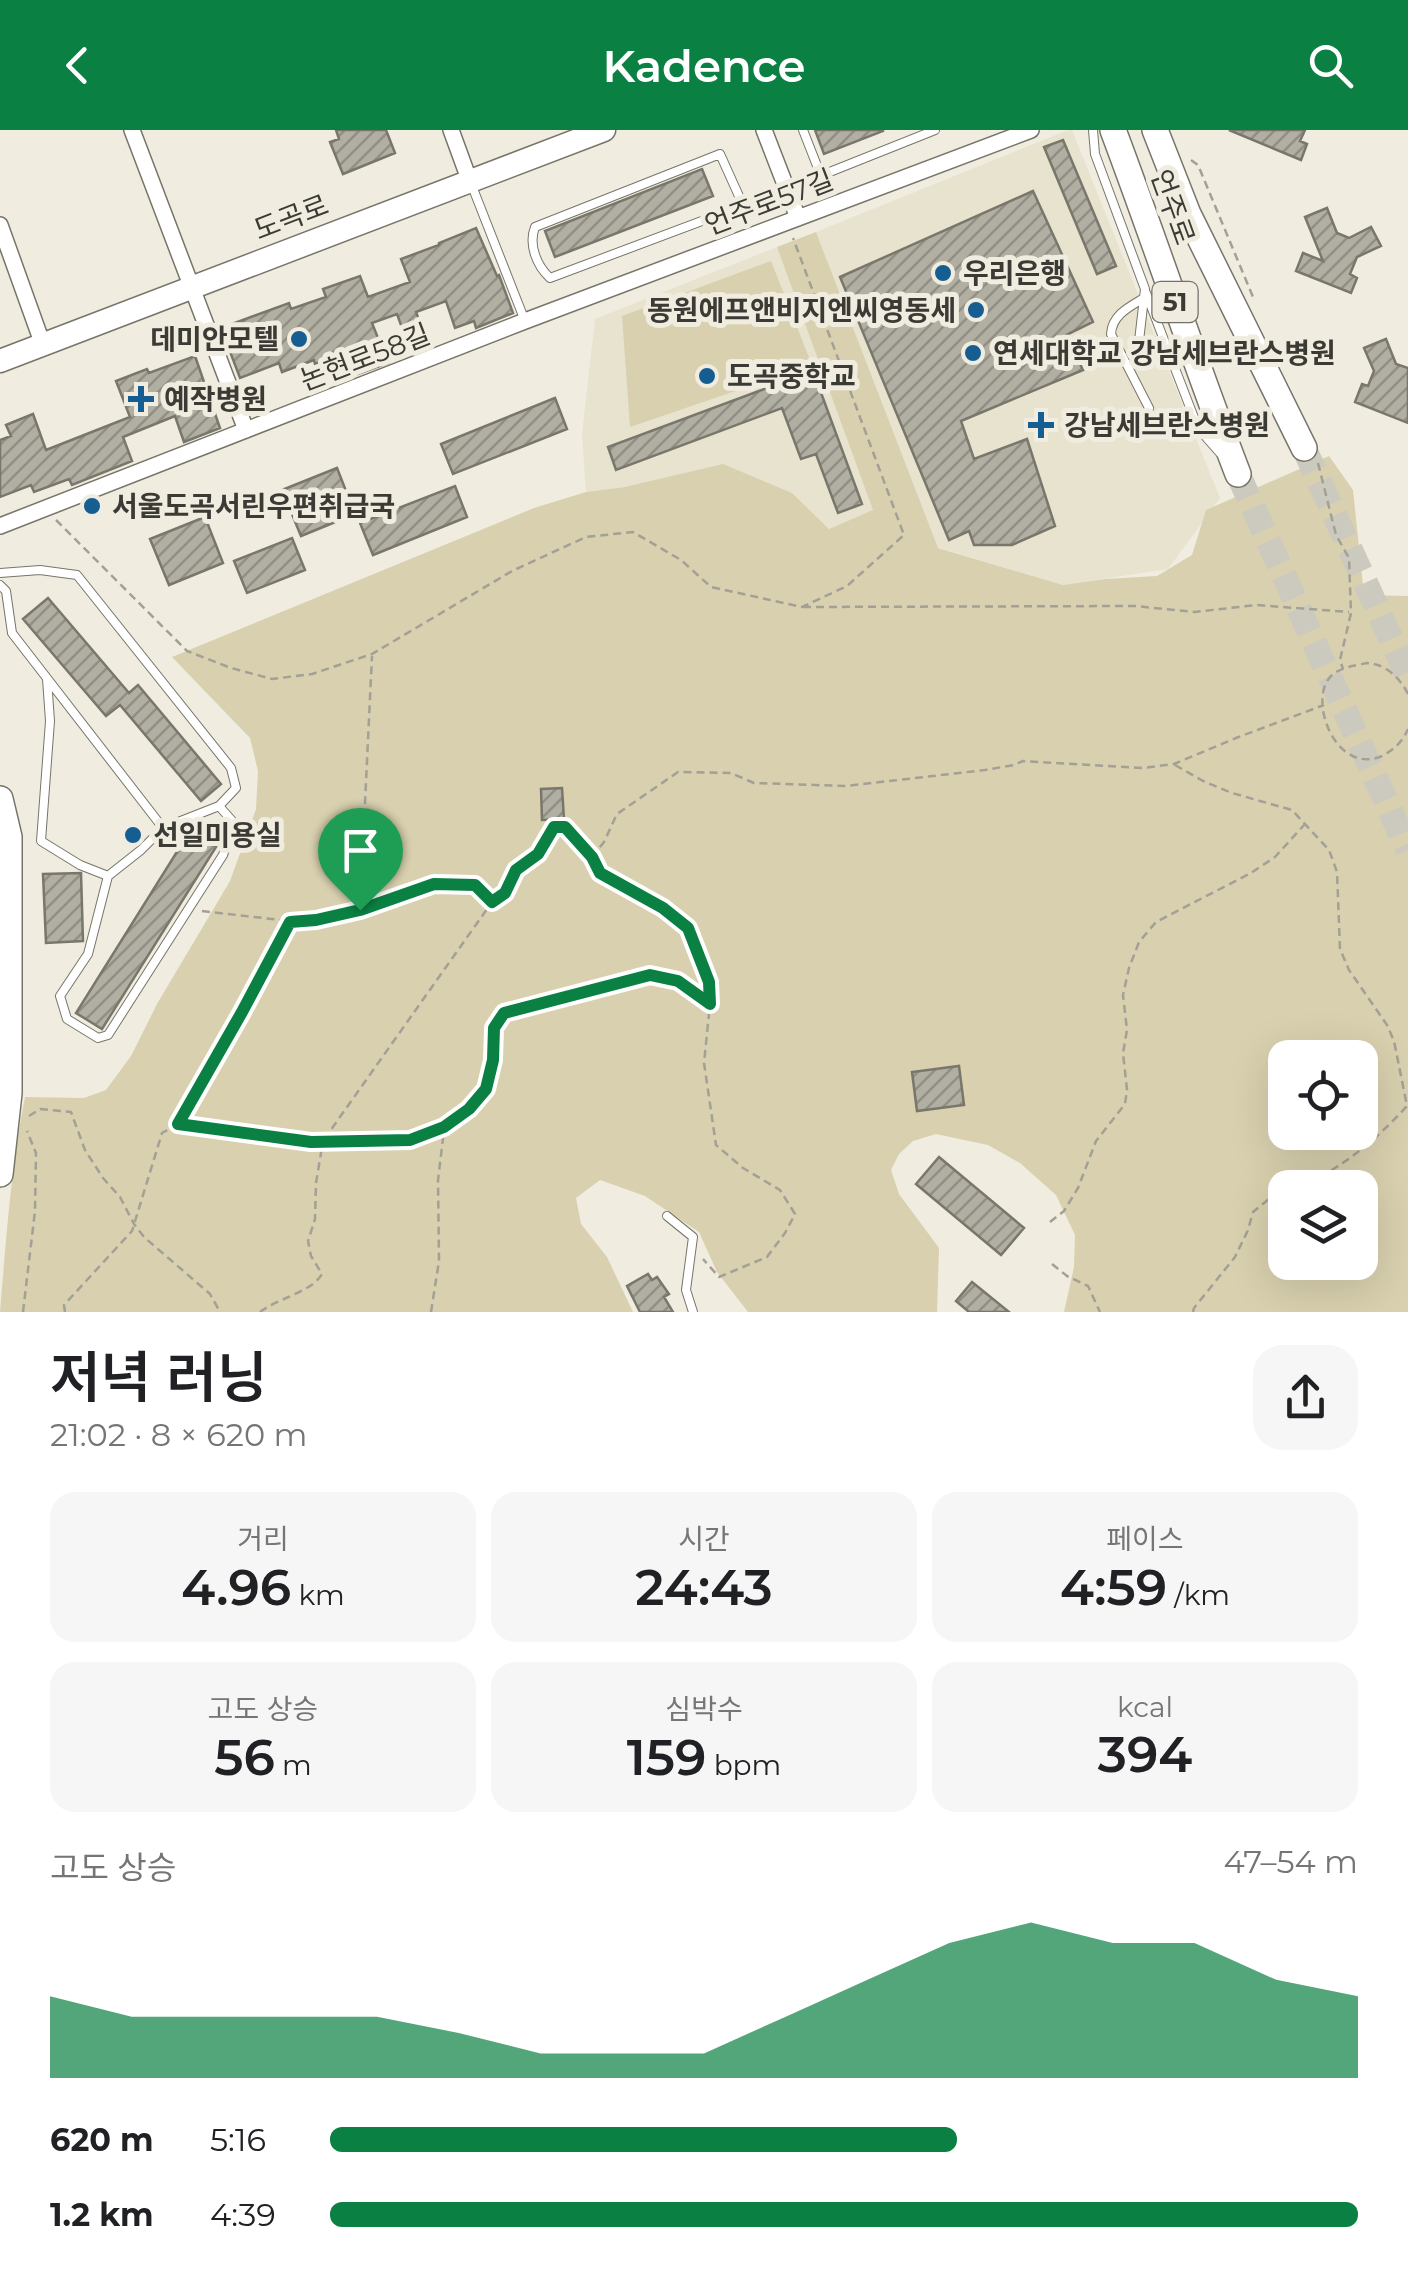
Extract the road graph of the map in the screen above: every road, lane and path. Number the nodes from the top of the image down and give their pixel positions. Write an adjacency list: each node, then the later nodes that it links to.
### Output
1 (132, 130): 17 (street)
2 (451, 130): 12 (street)
3 (604, 130): 12 (main road, 도곡로)
4 (764, 130): 13 (street)
5 (804, 130): 11 (lane)
6 (936, 130): 11 (lane)
7 (1031, 130): 15 (street, 언주로57길)
8 (1093, 130): 18 (lane)
9 (1113, 130): 26 (main road, 언주로 / 51)
10 (1154, 130): 25 (main road, 언주로 / 51)
11 (821, 176): 13 (lane)
12 (470, 182): 17 (main road, 도곡로); 19 (lane)
13 (788, 189): 14 (lane); 15 (street)
14 (743, 205): 14 (lane)
15 (798, 218): 19 (street, 언주로57길); 31 (path)
16 (0, 225): 21 (street)
17 (192, 287): 21 (main road, 도곡로); 24 (street)
18 (1144, 293): 20 (lane); 20 (lane); 23 (lane)
19 (526, 321): 24 (street, 논현로58길)
20 (1164, 340): 26 (lane)
21 (43, 345): 22 (main road, 도곡로)
22 (0, 362)
23 (1149, 408)
24 (246, 430): 27 (street, 논현로58길)
25 (1304, 448)
26 (1238, 474)
27 (46, 510): 28 (street, 논현로58길); 33 (path)
28 (0, 526)
29 (0, 573): 40 (lane)
30 (0, 584): 34 (lane)
31 (802, 608): 32 (path); 33 (path)
32 (1351, 612)
33 (372, 654): 47 (path)
34 (46, 678): 42 (lane); 45 (lane)
35 (1408, 694): 36 (path)
36 (1324, 705): 37 (path); 38 (path)
37 (1408, 729)
38 (1174, 764): 41 (path); 44 (path)
39 (0, 799): 43 (main road)
40 (219, 806): 42 (lane); 49 (lane)
41 (1306, 823): 55 (path); 59 (path)
42 (163, 828): 45 (lane)
43 (4, 838): 51 (main road)
44 (592, 857): 46 (path); 50 (path)
45 (108, 876): 49 (lane)
46 (492, 902): 47 (path); 54 (path)
47 (360, 910): 48 (path)
48 (290, 922): 49 (path); 52 (path)
49 (181, 923)
50 (710, 1004): 53 (path); 61 (path)
51 (4, 1095): 56 (main road)
52 (178, 1124): 54 (path); 60 (path)
53 (444, 1127): 54 (path); 67 (path)
54 (323, 1141): 66 (path)
55 (1330, 1170)
56 (0, 1174)
57 (1268, 1200): 70 (path)
58 (667, 1216): 61 (lane)
59 (1050, 1222)
60 (134, 1224): 63 (path); 64 (path); 65 (path)
61 (692, 1246): 68 (lane)
62 (1052, 1264): 69 (path)
63 (23, 1312)
64 (65, 1312)
65 (220, 1312)
66 (260, 1312)
67 (431, 1312)
68 (692, 1312)
69 (1100, 1312)
70 (1193, 1312)

